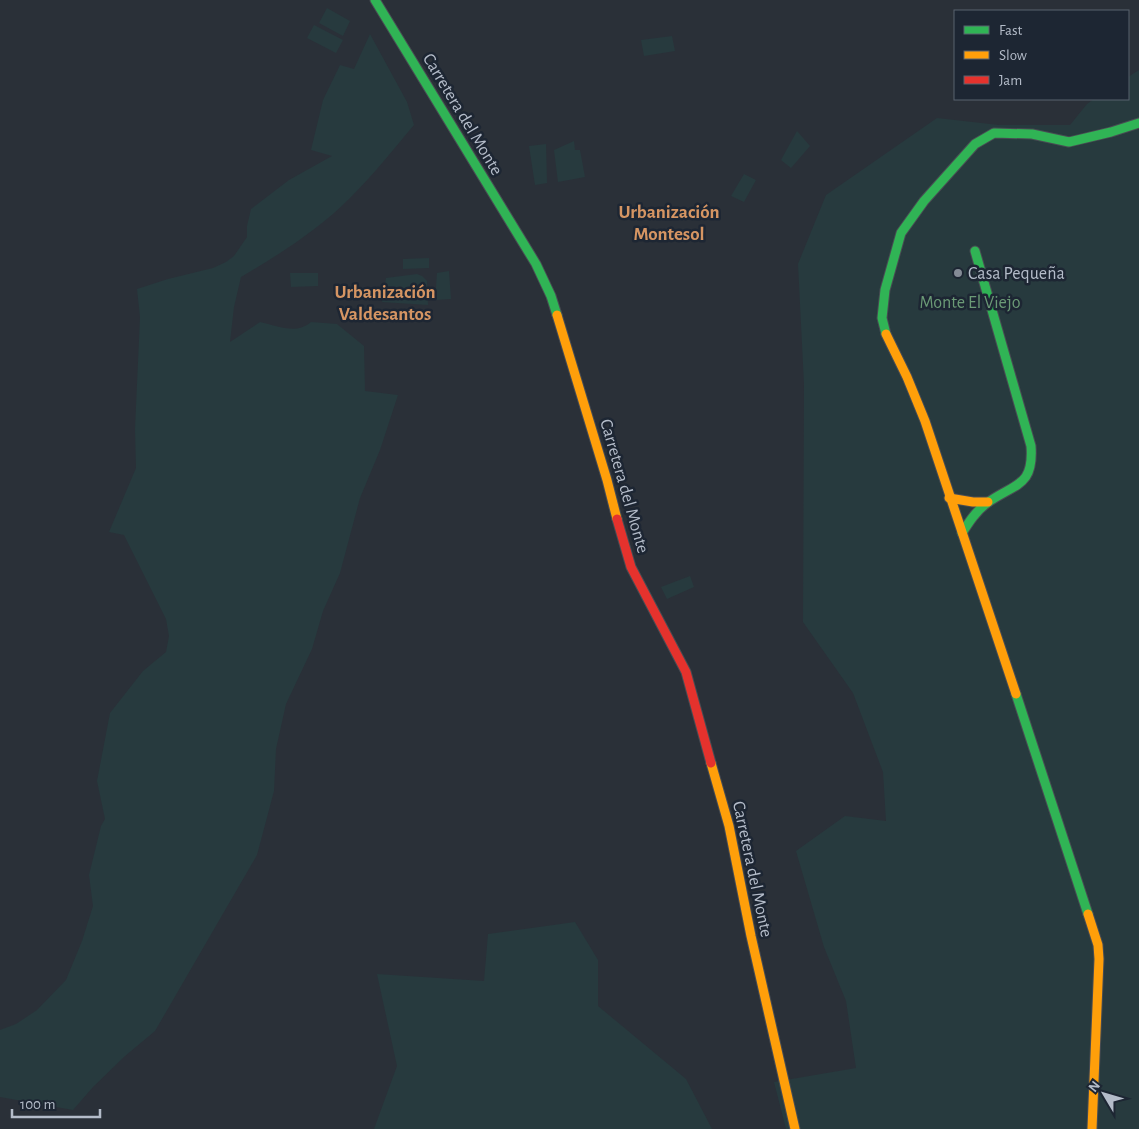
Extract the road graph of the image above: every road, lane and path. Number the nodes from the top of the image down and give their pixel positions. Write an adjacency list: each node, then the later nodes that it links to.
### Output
1 (375, 0): 7 (street, Carretera del Monte)
2 (1139, 123): 4 (street)
3 (975, 251): 5 (street)
4 (949, 498): 5 (street); 6 (street)
5 (988, 502): 6 (street)
6 (962, 533): 8 (street)
7 (795, 1129)
8 (1092, 1129)

